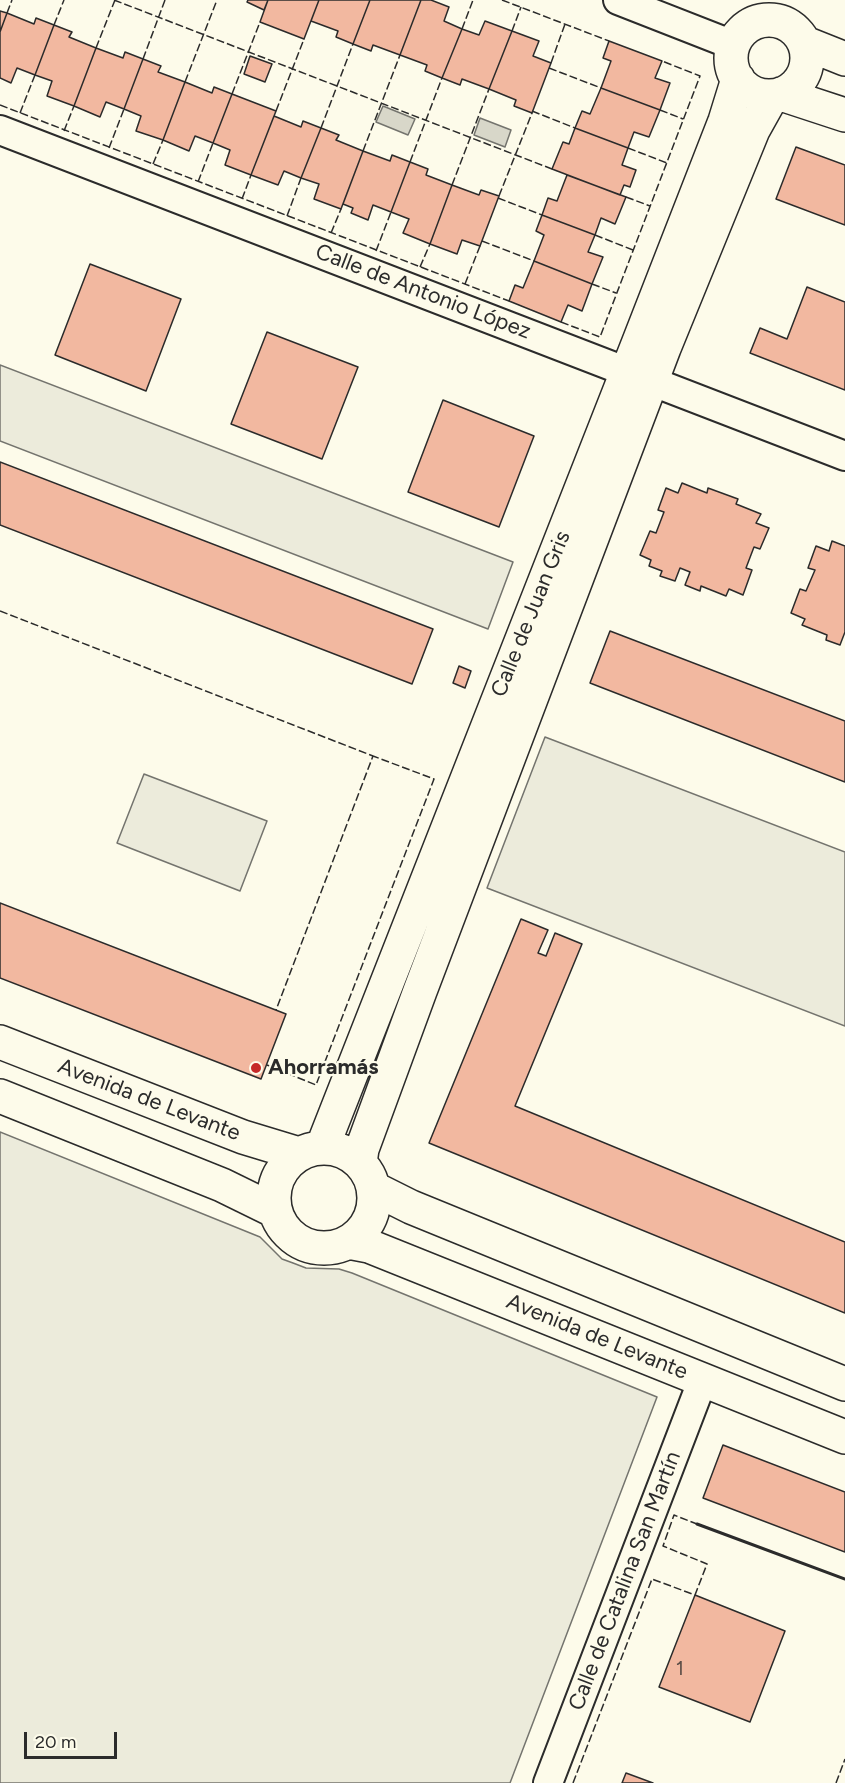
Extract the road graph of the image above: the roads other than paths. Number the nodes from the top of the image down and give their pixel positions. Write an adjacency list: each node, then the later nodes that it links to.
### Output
1 (618, 0): 4 (street)
2 (783, 11): 3 (street); 4 (street)
3 (805, 43): 5 (street); 7 (street)
4 (733, 45): 6 (street)
5 (845, 59)
6 (738, 80): 7 (street); 10 (street, Calle de Juan Gris)
7 (776, 95): 8 (street); 10 (street, Calle de Juan Gris)
8 (845, 115)
9 (0, 130): 10 (street, Calle de Antonio López)
10 (640, 375): 11 (street, Calle de Antonio López); 14 (street, Calle de Juan Gris); 15 (street, Calle de Juan Gris)
11 (845, 456)
12 (0, 1042): 14 (street, Avenida de Levante)
13 (0, 1096): 16 (street)
14 (311, 1151): 15 (street); 16 (street)
15 (367, 1176): 17 (street); 19 (street)
16 (275, 1211): 17 (street)
17 (348, 1242): 18 (street, Avenida de Levante)
18 (703, 1379): 20 (street, Avenida de Levante); 21 (street, Calle de Catalina San Martín)
19 (845, 1384)
20 (845, 1437)
21 (548, 1783)

